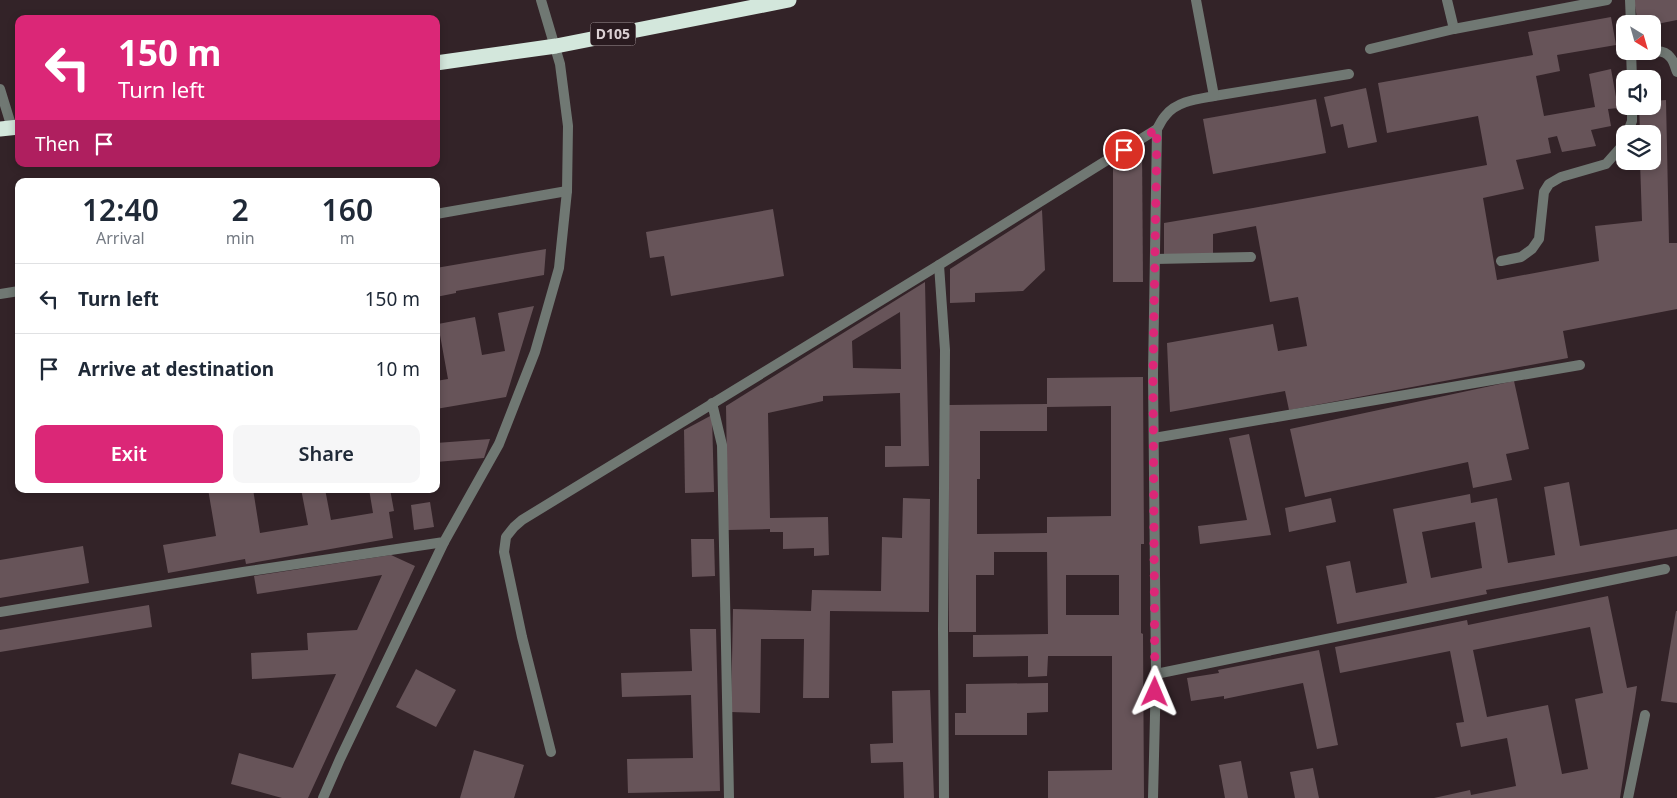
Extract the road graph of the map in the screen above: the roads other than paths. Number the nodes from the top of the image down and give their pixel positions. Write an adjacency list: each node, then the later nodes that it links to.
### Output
1 (541, 0): 9 (street)
2 (789, 0): 9 (highway, D105)
3 (1196, 0): 16 (street)
4 (1447, 0): 8 (street)
5 (1607, 0): 8 (street)
6 (1630, 0): 7 (street)
7 (1631, 15)
8 (1454, 29): 10 (street)
9 (556, 46): 12 (highway, D105); 20 (street)
10 (1370, 49)
11 (1661, 51): 13 (street)
12 (440, 62)
13 (1677, 72)
14 (1349, 74): 16 (street)
15 (0, 89): 17 (street)
16 (1214, 96): 18 (street)
17 (10, 128)
18 (1157, 129): 23 (street); 25 (street)
19 (1616, 153): 24 (street)
20 (567, 191): 21 (street); 31 (street)
21 (440, 213)
22 (1251, 257): 23 (street)
23 (1155, 259): 30 (street)
24 (1501, 261)
25 (939, 265): 29 (street); 39 (street)
26 (15, 292): 27 (street)
27 (0, 294)
28 (1580, 365): 30 (street)
29 (712, 403): 36 (street); 38 (street)
30 (1154, 438): 34 (street)
31 (444, 542): 33 (street); 37 (street)
32 (1665, 569): 34 (street)
33 (0, 612)
34 (1156, 674): 40 (street)
35 (1645, 715): 41 (street)
36 (552, 752)
37 (323, 798)
38 (729, 798)
39 (944, 798)
40 (1153, 798)
41 (1628, 798)

